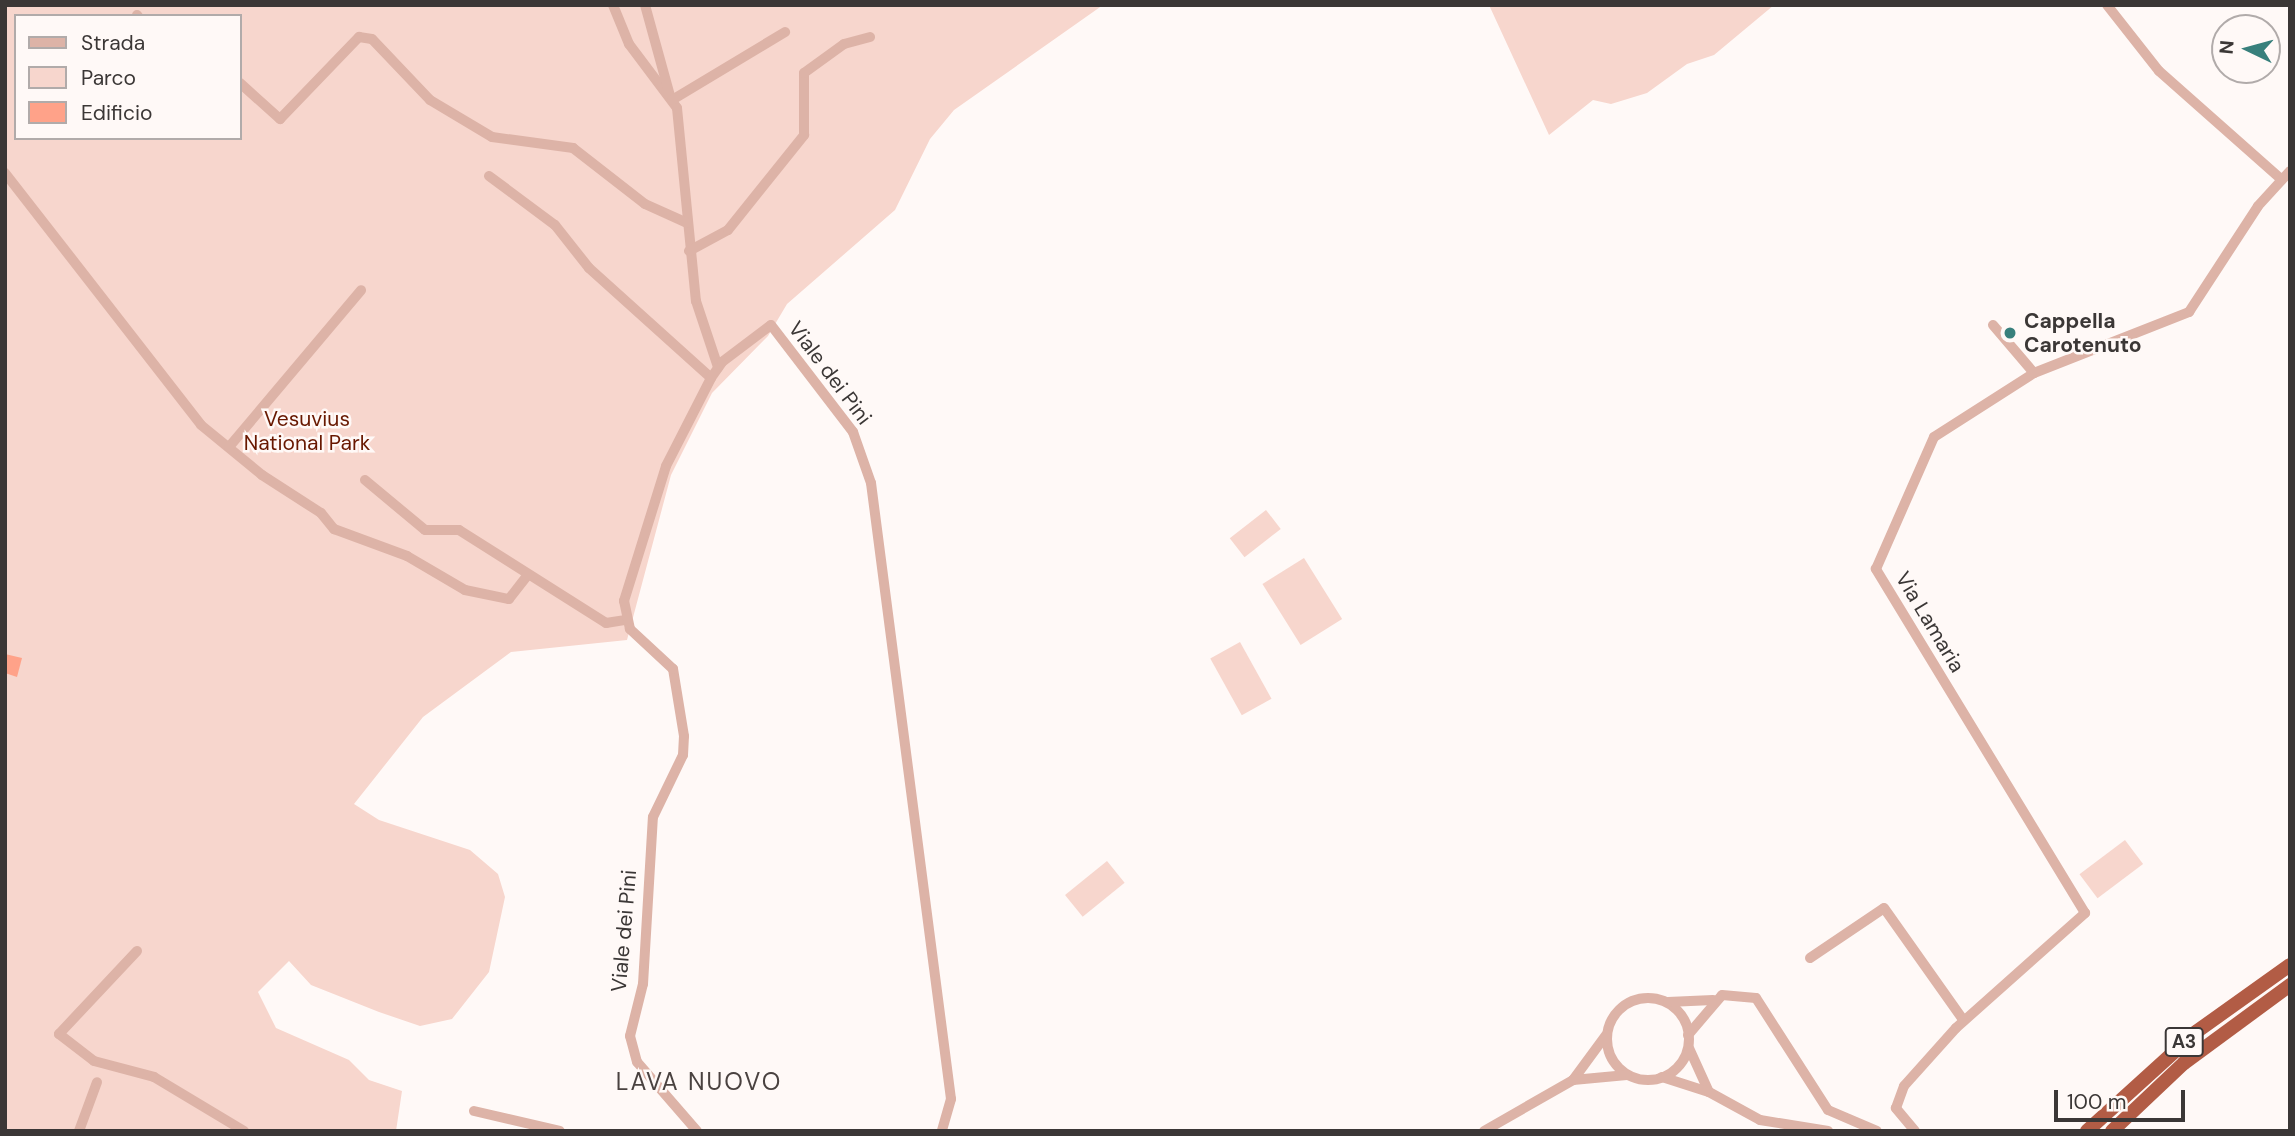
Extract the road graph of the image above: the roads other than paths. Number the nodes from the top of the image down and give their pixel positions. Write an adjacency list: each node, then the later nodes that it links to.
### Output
1 (613, 5): 7 (street)
2 (645, 5): 7 (street)
3 (2107, 5): 11 (street)
4 (785, 32): 7 (street)
5 (870, 37): 13 (street)
6 (242, 85): 12 (street)
7 (671, 98): 12 (street)
8 (2290, 171): 11 (street, Via Lamaria)
9 (5, 173): 19 (street)
10 (489, 176): 18 (street)
11 (2282, 180): 17 (street, Via Lamaria)
12 (687, 223): 13 (street)
13 (689, 251): 16 (street)
14 (361, 290): 19 (street)
15 (1993, 325): 17 (street)
16 (718, 367): 18 (street, Viale dei Pini); 42 (street, Viale dei Pini)
17 (2034, 373): 29 (street, Via Lamaria)
18 (711, 378): 22 (street, Viale dei Pini)
19 (229, 447): 21 (street)
20 (365, 480): 21 (street)
21 (526, 577): 22 (street)
22 (625, 621): 38 (street, Viale dei Pini)
23 (138, 951): 40 (street)
24 (1810, 958): 29 (street)
25 (2290, 965): 47 (highway, A3)
26 (2290, 985): 48 (highway, A3)
27 (1713, 1000): 28 (street); 31 (street); 45 (street)
28 (1665, 1002): 30 (street); 31 (street)
29 (1965, 1021): 46 (street, Via Lamaria)
30 (1608, 1031): 32 (street); 34 (street)
31 (1688, 1040): 33 (street); 36 (street)
32 (1630, 1076): 33 (street); 34 (street)
33 (1662, 1077): 36 (street)
34 (1573, 1080): 43 (street)
35 (97, 1082): 39 (street)
36 (1709, 1092): 44 (street)
37 (474, 1111): 41 (street)
38 (694, 1130)
39 (79, 1131)
40 (244, 1131)
41 (559, 1131)
42 (942, 1131)
43 (1484, 1131)
44 (1828, 1131)
45 (1877, 1131)
46 (1915, 1131)
47 (2087, 1131)
48 (2112, 1131)

